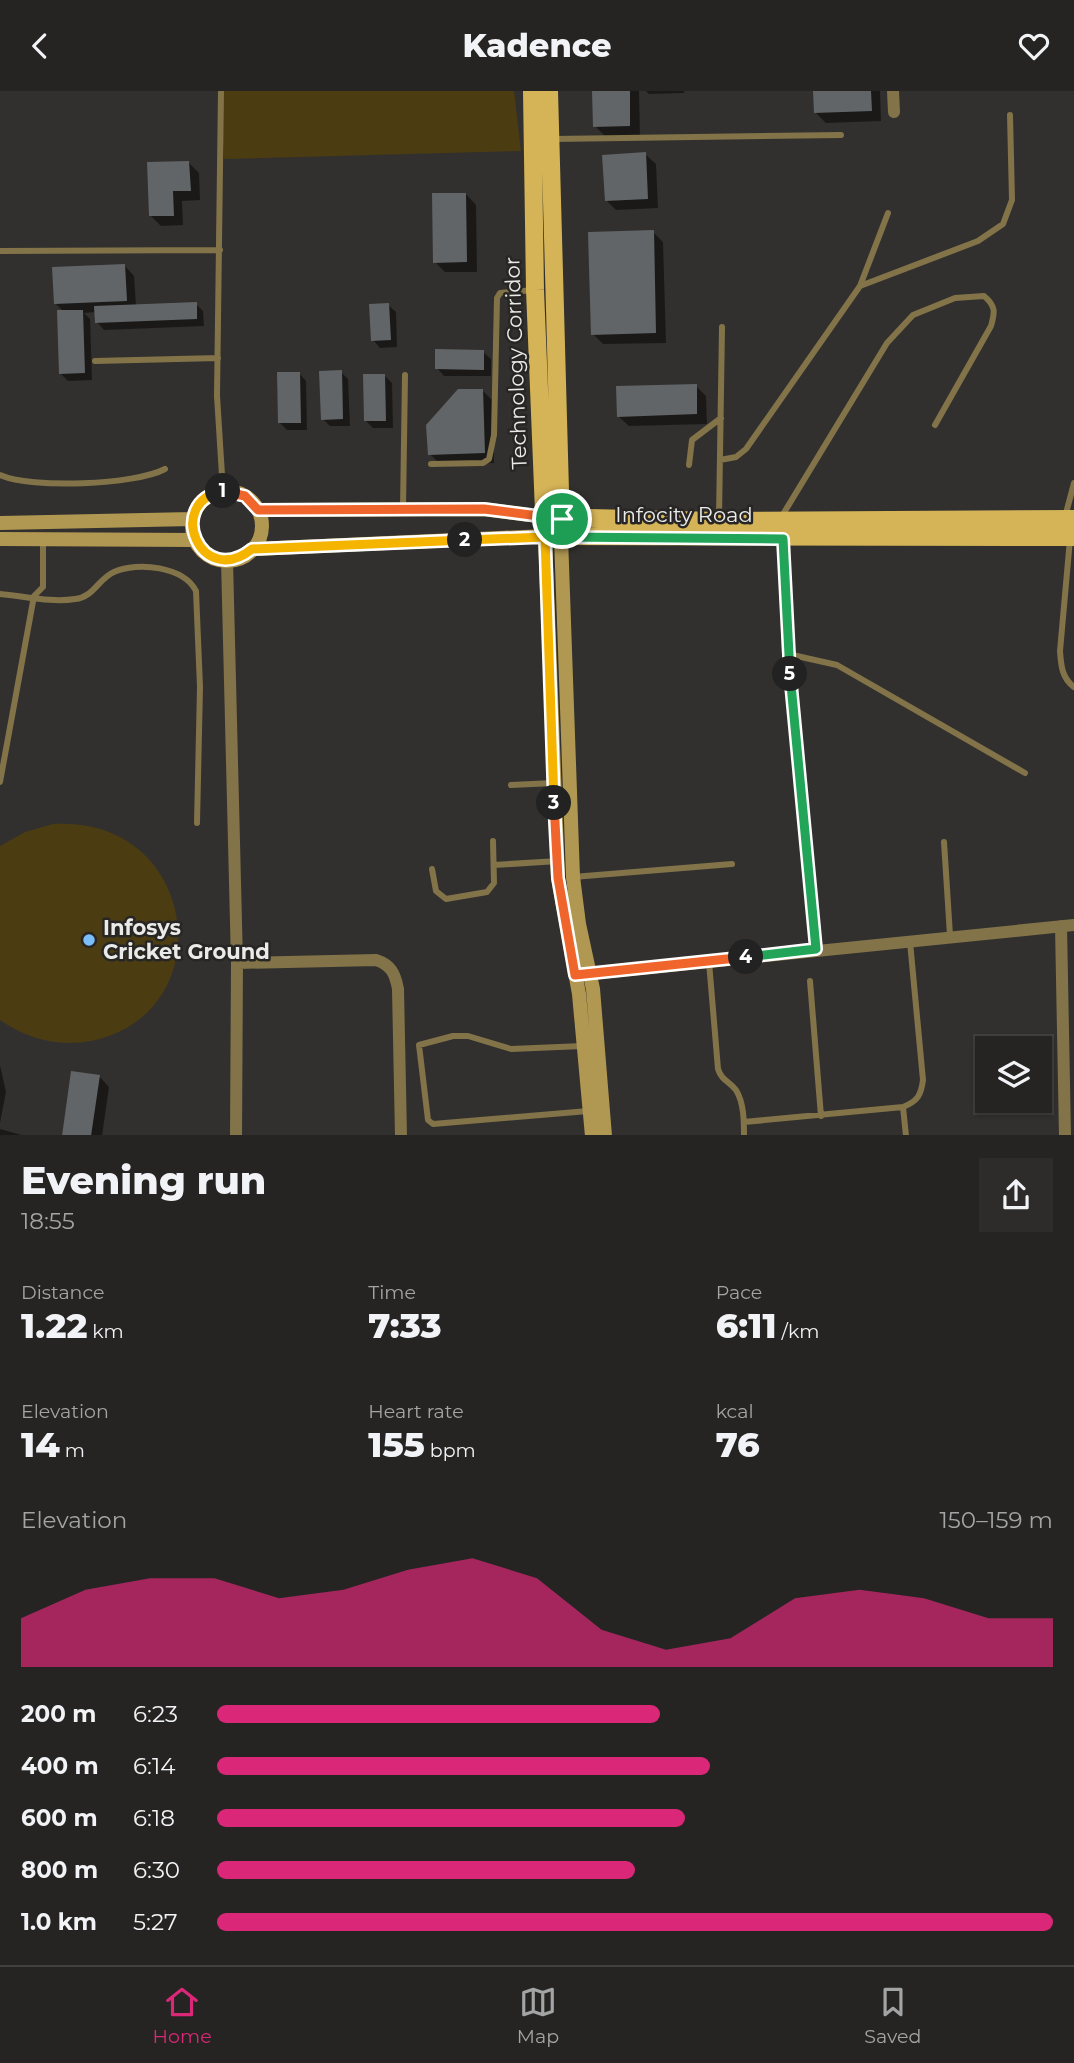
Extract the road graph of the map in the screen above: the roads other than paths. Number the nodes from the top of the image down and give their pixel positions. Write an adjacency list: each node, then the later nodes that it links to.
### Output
1 (221, 91): 10 (lane)
2 (532, 91): 13 (main road, Technology Corridor)
3 (548, 91): 8 (main road)
4 (894, 91): 5 (street)
5 (894, 112)
6 (1010, 115): 12 (lane)
7 (841, 135): 8 (lane)
8 (550, 139): 29 (main road)
9 (888, 213): 12 (lane)
10 (220, 250): 11 (lane); 15 (lane)
11 (0, 251)
12 (860, 286): 20 (lane)
13 (535, 290): 21 (lane); 29 (main road, Technology Corridor)
14 (722, 327): 18 (lane)
15 (218, 358): 16 (lane); 26 (lane)
16 (95, 361)
17 (405, 375): 27 (lane)
18 (721, 418): 20 (lane); 22 (lane)
19 (935, 425): 34 (lane)
20 (720, 460): 32 (lane)
21 (431, 464)
22 (689, 465)
23 (165, 469): 24 (lane)
24 (0, 475)
25 (1074, 483): 31 (lane)
26 (223, 491): 28 (street); 30 (street)
27 (403, 509): 28 (street, Infocity Road); 29 (street, Infocity Road)
28 (258, 510): 40 (street)
29 (553, 518): 32 (main road, Infocity Road); 35 (main road)
30 (193, 519): 33 (street); 39 (street)
31 (1069, 519): 34 (main road, Infocity Road)
32 (719, 521): 34 (main road, Infocity Road)
33 (0, 523)
34 (781, 530): 35 (main road, Infocity Road); 36 (main road, Infocity Road); 44 (street)
35 (553, 537): 40 (street, Infocity Road); 49 (street); 58 (street)
36 (1072, 537): 45 (lane)
37 (43, 538): 38 (street); 39 (street); 43 (lane)
38 (0, 539)
39 (196, 541): 41 (street)
40 (252, 549): 41 (street)
41 (227, 560): 64 (street)
42 (0, 594): 43 (lane)
43 (34, 596): 46 (lane); 51 (lane)
44 (788, 655): 47 (lane); 62 (street)
45 (1074, 688)
46 (3, 751): 48 (lane)
47 (1025, 772)
48 (0, 782)
49 (554, 783): 50 (lane); 54 (street)
50 (511, 785)
51 (197, 823)
52 (493, 841): 55 (lane)
53 (944, 842): 60 (lane)
54 (558, 861): 55 (lane); 65 (street)
55 (494, 865): 57 (lane)
56 (732, 865): 58 (lane)
57 (432, 869)
58 (573, 877): 65 (street)
59 (1067, 925): 60 (street); 78 (street)
60 (950, 935): 61 (street)
61 (910, 940): 62 (street); 68 (lane)
62 (816, 949): 63 (street)
63 (708, 961): 65 (street); 71 (lane)
64 (237, 963): 72 (street); 73 (street)
65 (582, 974): 67 (street); 75 (street)
66 (810, 981): 70 (lane)
67 (585, 1045): 69 (street); 69 (lane)
68 (903, 1107): 70 (lane); 77 (lane)
69 (590, 1111): 74 (street)
70 (821, 1116): 71 (lane)
71 (744, 1122): 76 (lane)
72 (236, 1135)
73 (401, 1135)
74 (592, 1135)
75 (605, 1135)
76 (744, 1135)
77 (906, 1135)
78 (1065, 1135)

